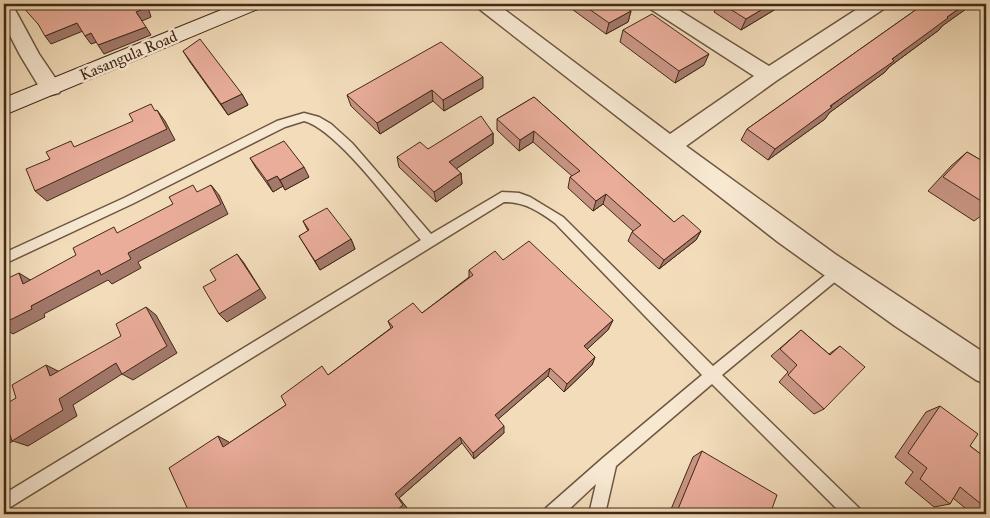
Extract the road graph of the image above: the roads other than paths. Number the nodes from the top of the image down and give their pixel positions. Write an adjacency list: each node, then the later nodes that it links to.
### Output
1 (253, 4): 7 (main road, Kasangula Road)
2 (485, 4): 9 (street)
3 (656, 4): 6 (street)
4 (878, 4): 6 (street)
5 (4, 6): 7 (street)
6 (769, 76): 9 (street)
7 (51, 88): 8 (main road, Kasangula Road)
8 (4, 107)
9 (670, 146): 12 (street)
10 (429, 241): 11 (lane); 14 (lane); 16 (lane)
11 (4, 259)
12 (838, 272): 13 (street); 14 (lane)
13 (986, 370)
14 (712, 375): 15 (lane); 19 (lane)
15 (609, 462): 17 (lane); 18 (lane)
16 (4, 503)
17 (552, 514)
18 (597, 514)
19 (853, 514)

